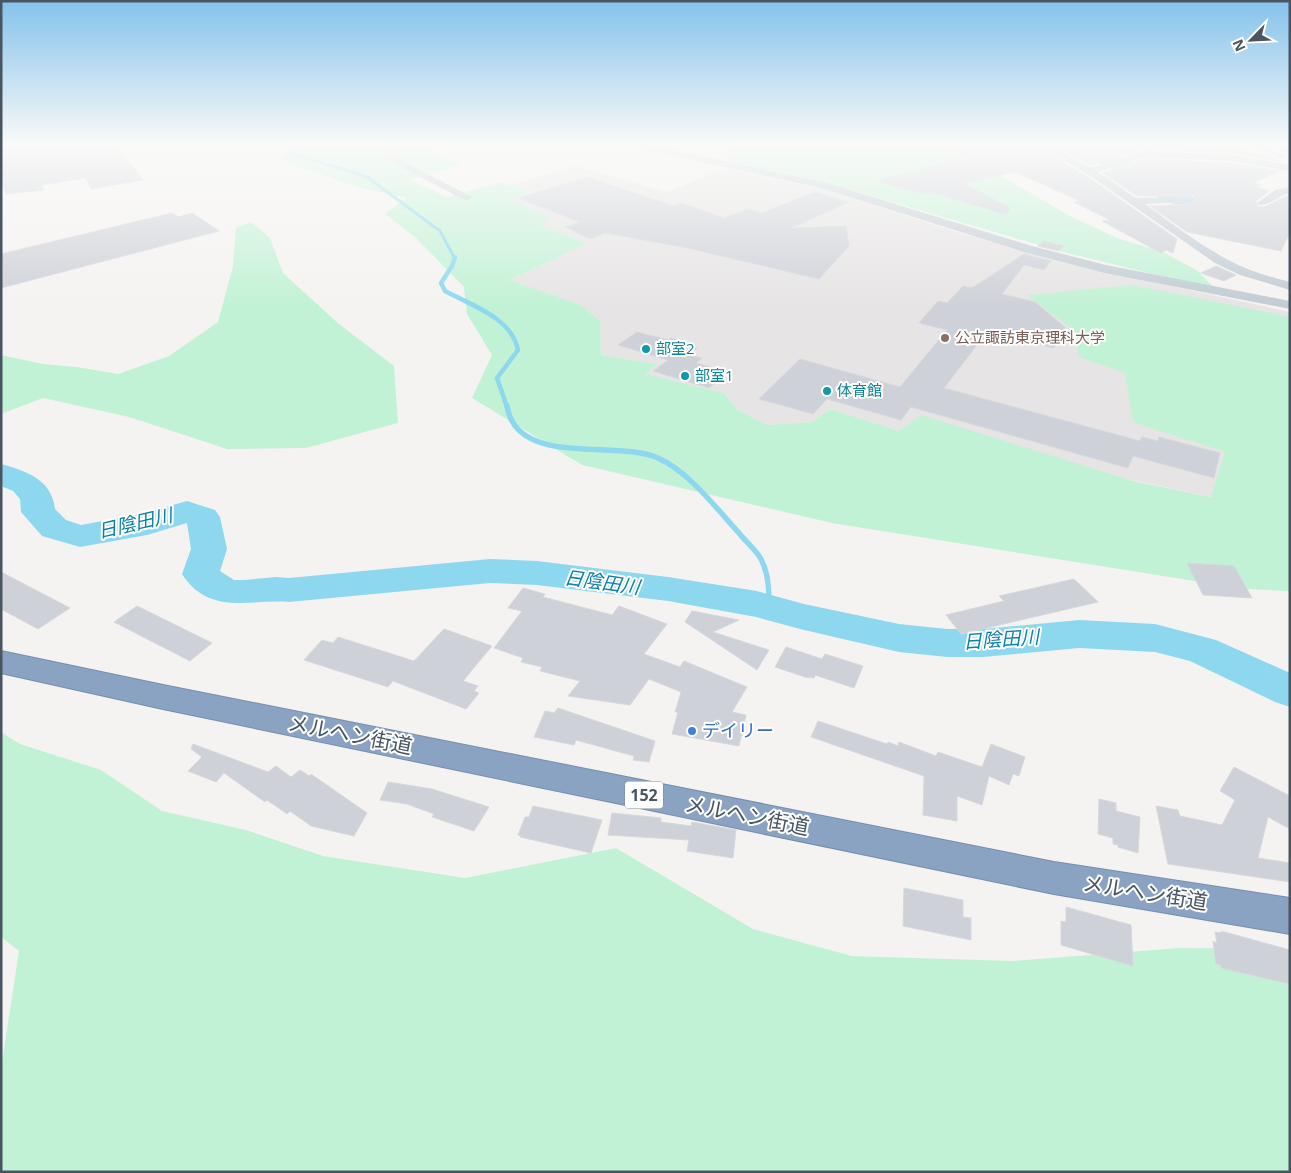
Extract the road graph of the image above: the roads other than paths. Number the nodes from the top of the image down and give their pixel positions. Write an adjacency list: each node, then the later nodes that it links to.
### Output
1 (862, 198): 8 (street)
2 (1130, 198): 5 (street)
3 (1271, 198): 6 (street)
4 (1188, 199): 5 (street)
5 (1135, 201): 7 (street)
6 (1262, 203)
7 (1290, 286)
8 (1290, 304)
9 (1, 662): 10 (highway, メルヘン街道 / 152)
10 (1290, 916)

